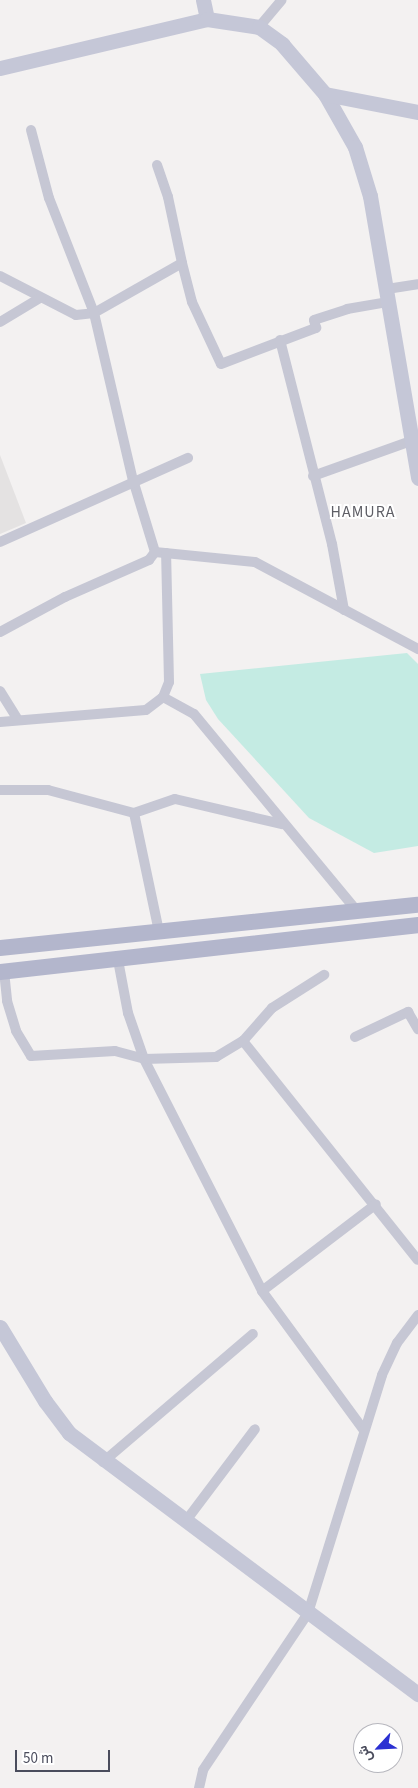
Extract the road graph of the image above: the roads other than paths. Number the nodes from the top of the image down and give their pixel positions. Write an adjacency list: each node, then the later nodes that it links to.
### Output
1 (203, 0): 3 (main road)
2 (282, 0): 4 (street)
3 (206, 19): 4 (main road); 5 (main road)
4 (259, 27): 6 (main road)
5 (0, 68)
6 (325, 94): 7 (main road); 13 (main road)
7 (418, 112)
8 (31, 130): 15 (street)
9 (157, 165): 10 (street)
10 (182, 264): 15 (street); 17 (street)
11 (0, 276): 14 (street)
12 (418, 284): 13 (street)
13 (387, 296): 17 (street); 18 (main road)
14 (40, 298): 15 (street); 16 (street)
15 (94, 313): 22 (street)
16 (0, 322)
17 (280, 340): 20 (street)
18 (411, 441): 20 (street); 21 (main road)
19 (188, 458): 22 (street)
20 (313, 476): 25 (street)
21 (418, 478)
22 (133, 480): 23 (street); 24 (street)
23 (0, 542)
24 (161, 553): 25 (street); 26 (street); 29 (street)
25 (344, 610): 27 (street)
26 (0, 632)
27 (418, 649)
28 (0, 691): 30 (street)
29 (163, 697): 30 (street); 34 (street)
30 (18, 720): 31 (street)
31 (0, 722)
32 (0, 790): 33 (street)
33 (134, 813): 34 (street); 38 (street)
34 (282, 824): 36 (street)
35 (418, 905): 36 (main road)
36 (357, 911): 38 (main road)
37 (418, 925): 40 (main road)
38 (160, 932): 39 (main road)
39 (0, 948)
40 (118, 960): 41 (main road); 46 (street)
41 (2, 971): 46 (street)
42 (324, 975): 45 (street)
43 (418, 1029): 44 (street)
44 (356, 1037)
45 (243, 1042): 46 (street); 47 (street)
46 (144, 1059): 49 (street)
47 (376, 1204): 48 (street); 49 (street)
48 (418, 1260)
49 (262, 1291): 54 (street)
50 (418, 1315): 54 (street)
51 (0, 1327): 55 (main road)
52 (253, 1334): 55 (street)
53 (255, 1428): 56 (street)
54 (363, 1429): 57 (street)
55 (103, 1462): 56 (main road)
56 (185, 1522): 57 (main road)
57 (308, 1614): 58 (main road); 59 (street)
58 (418, 1694)
59 (199, 1788)

